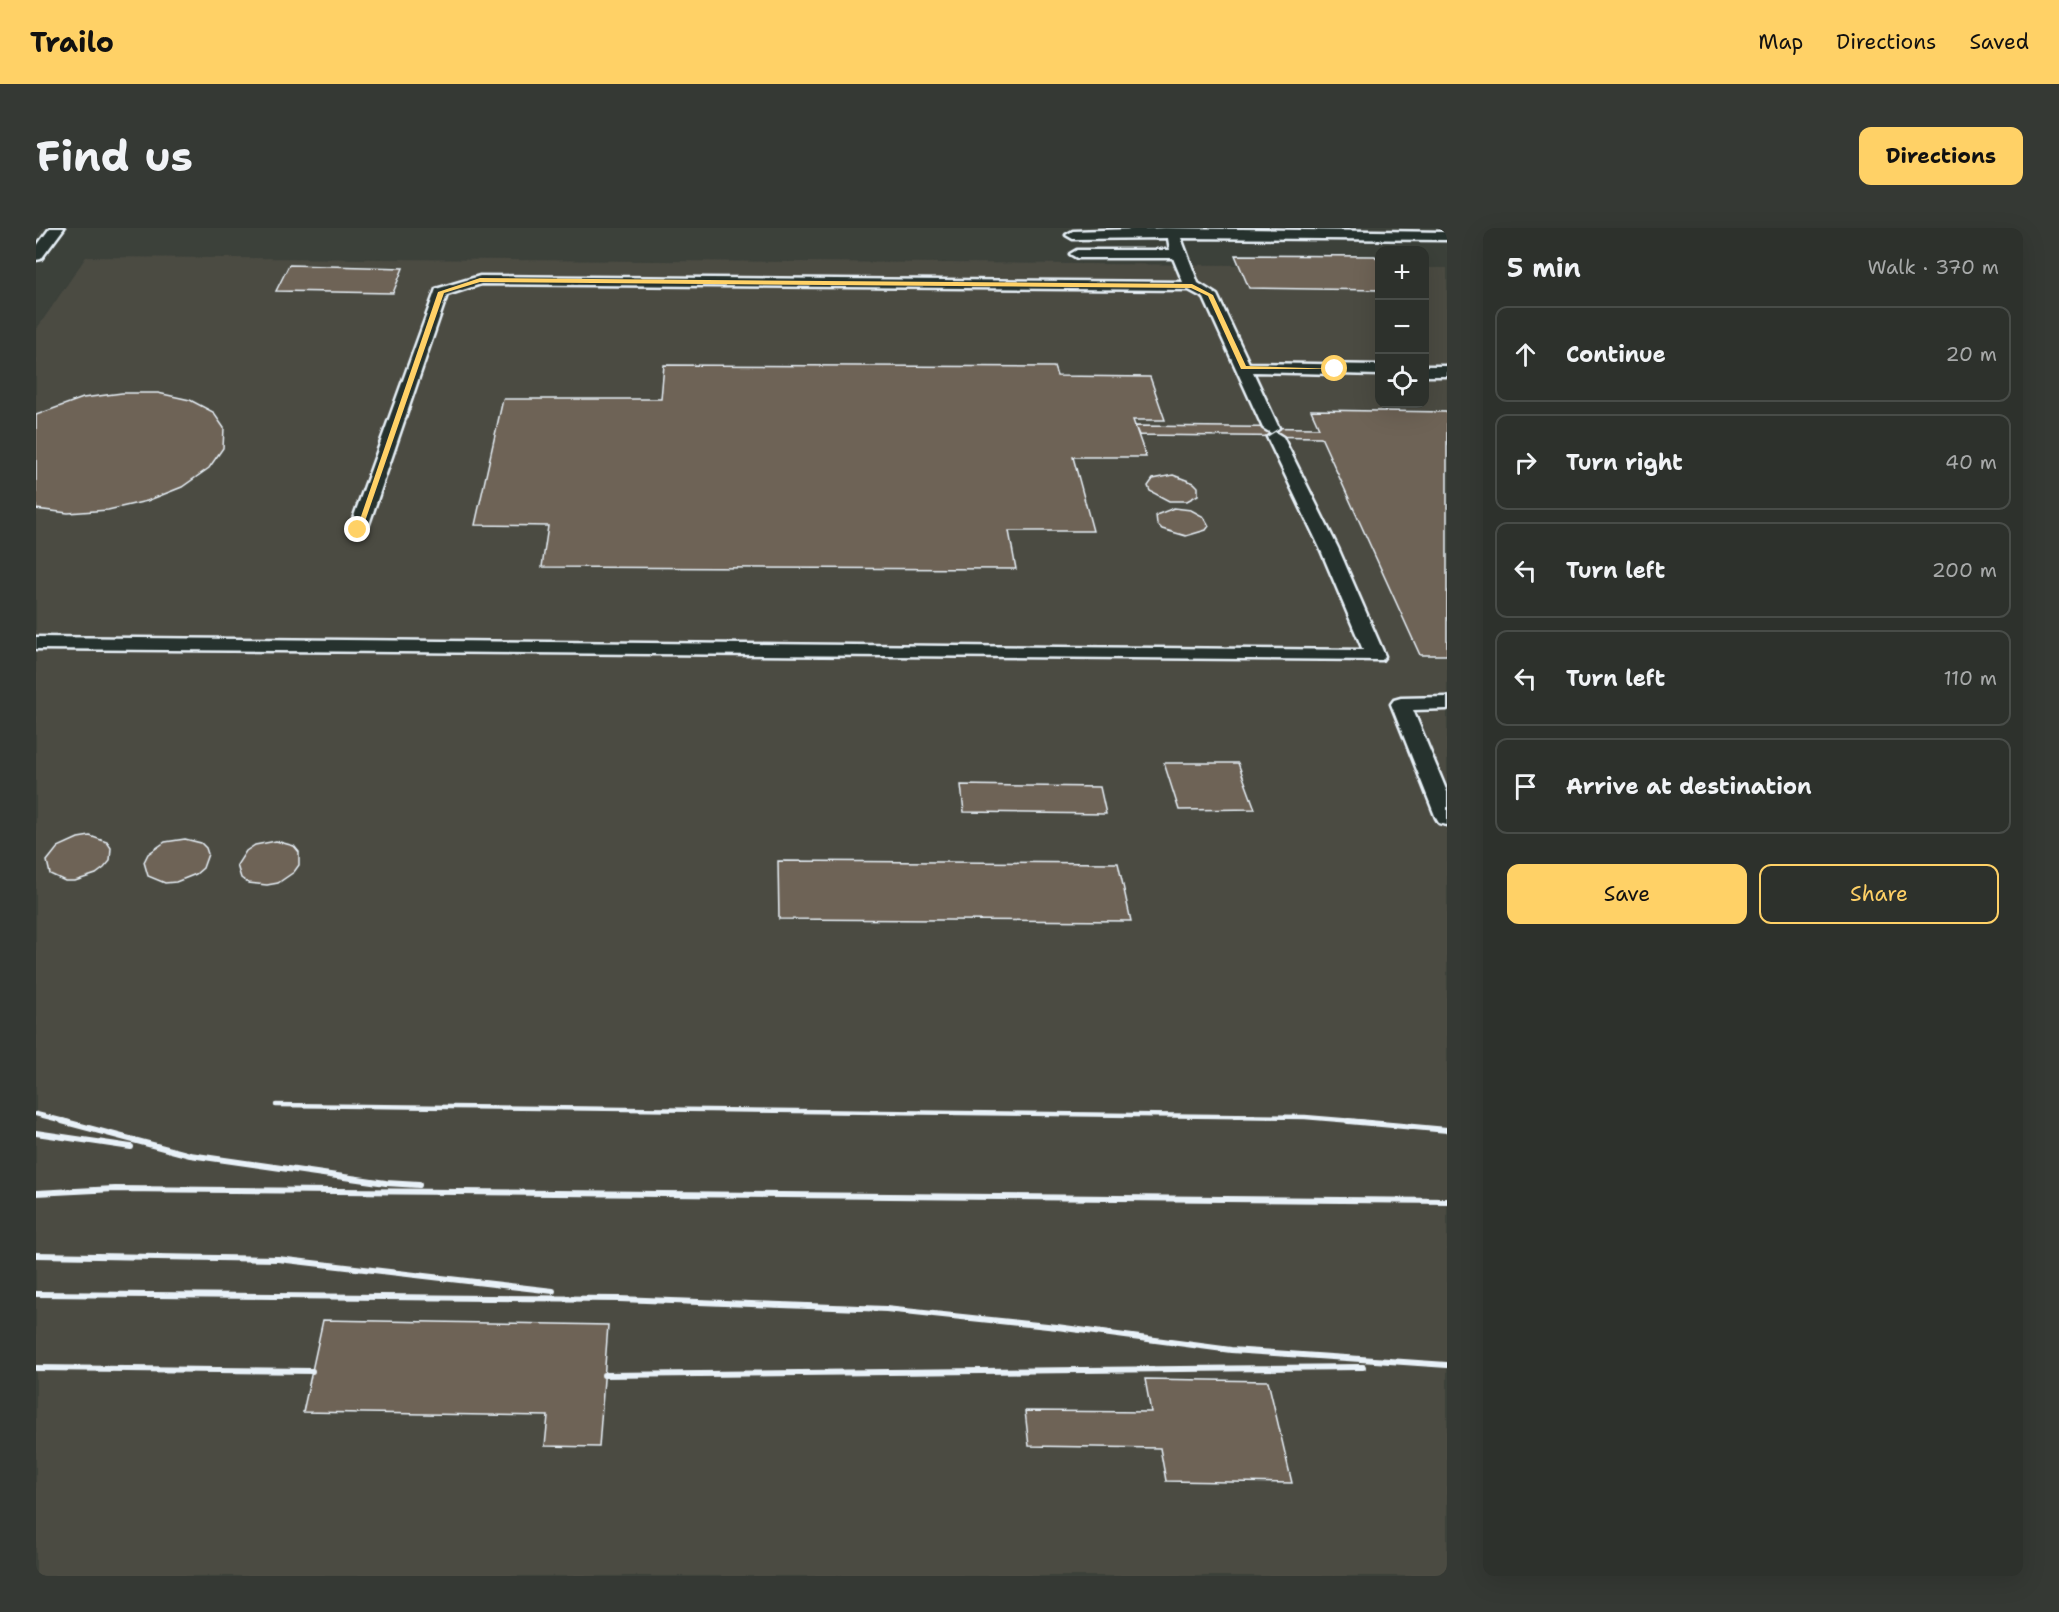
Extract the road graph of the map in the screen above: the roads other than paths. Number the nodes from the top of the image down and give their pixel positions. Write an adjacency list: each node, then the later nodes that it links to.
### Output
1 (57, 228): 7 (lane)
2 (1172, 230): 3 (lane); 4 (lane); 6 (lane)
3 (1073, 235)
4 (1447, 236)
5 (1077, 254): 6 (lane)
6 (1178, 254): 8 (lane)
7 (36, 256)
8 (1192, 286): 9 (lane); 13 (lane)
9 (1244, 368): 10 (lane); 14 (lane)
10 (1375, 370)
11 (1429, 371): 12 (lane)
12 (1447, 371)
13 (358, 530)
14 (36, 643)
15 (1447, 703): 16 (lane)
16 (1447, 818)

